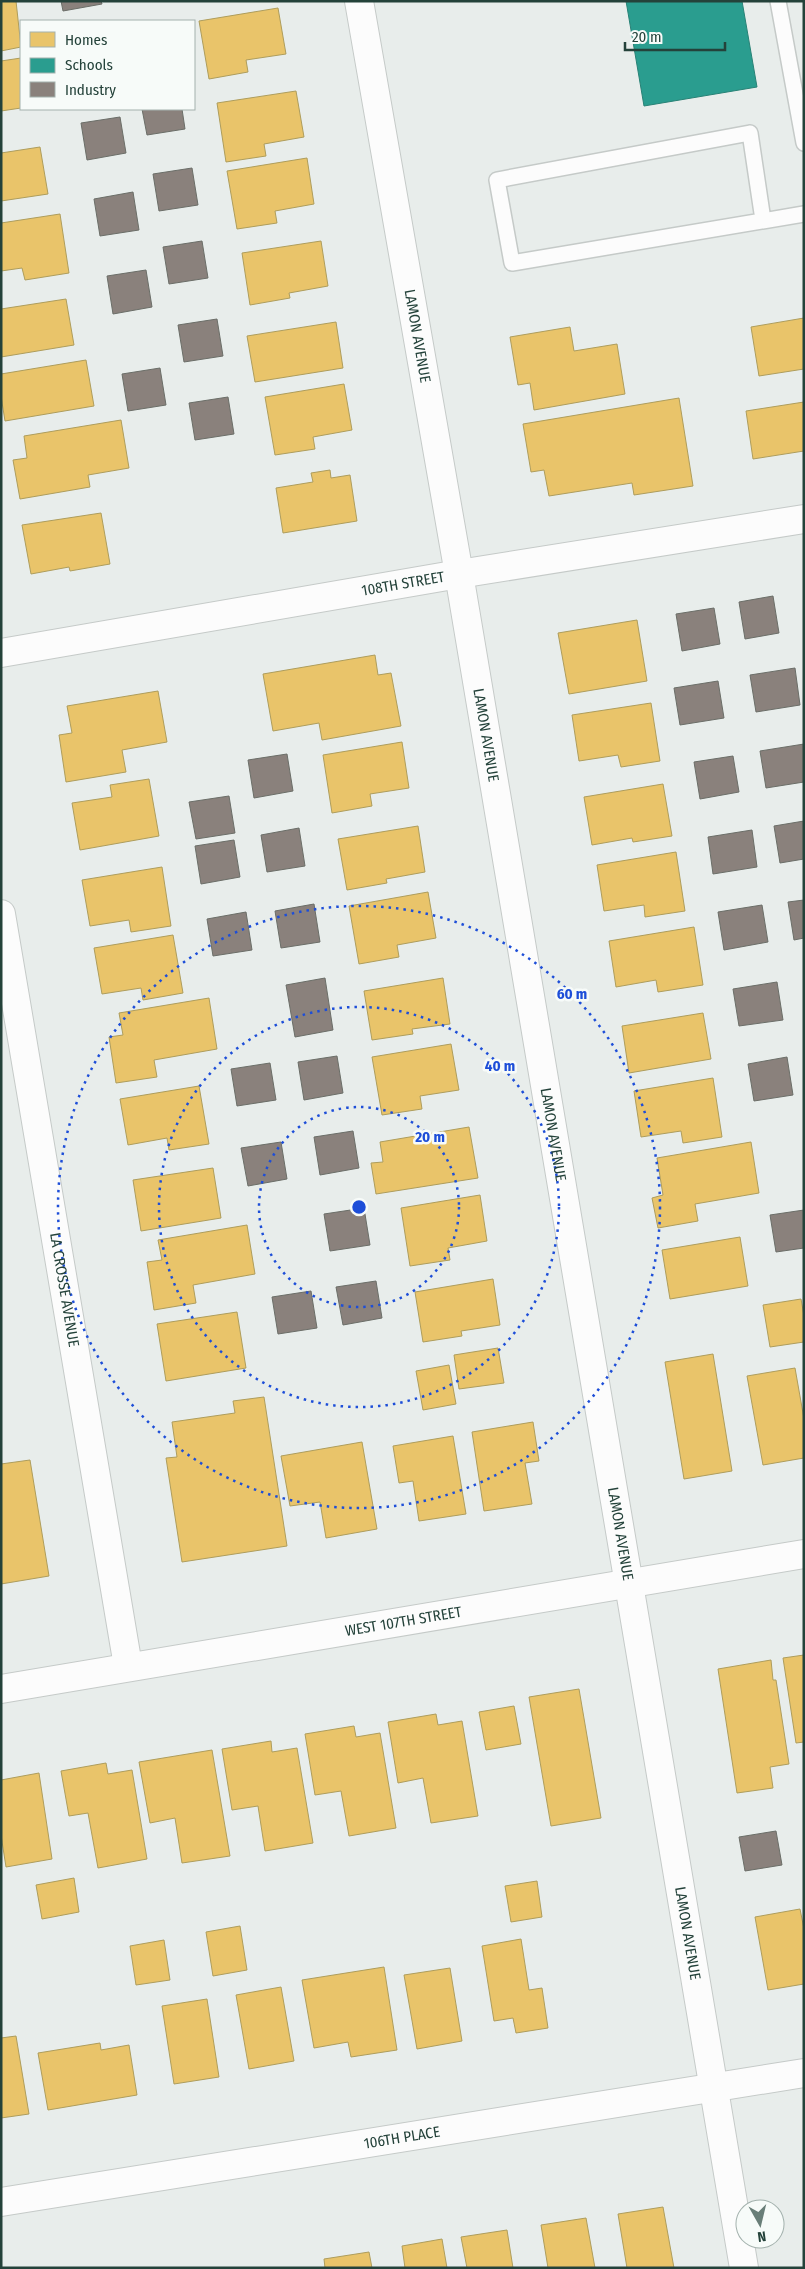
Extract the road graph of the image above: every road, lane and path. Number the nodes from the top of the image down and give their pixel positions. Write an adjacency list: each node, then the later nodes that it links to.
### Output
1 (359, 1): 8 (street, LAMON AVENUE)
2 (778, 1): 3 (lane)
3 (801, 113): 4 (lane)
4 (804, 143)
5 (804, 214): 6 (lane)
6 (763, 220): 6 (lane)
7 (804, 519): 8 (street, 108TH STREET)
8 (460, 574): 9 (street, 108TH STREET); 12 (street, LAMON AVENUE)
9 (1, 653)
10 (1, 914): 13 (street, LA CROSSE AVENUE)
11 (804, 1554): 12 (street, WEST 107TH STREET)
12 (629, 1582): 13 (street, WEST 107TH STREET); 16 (street, LAMON AVENUE)
13 (128, 1666): 14 (street, WEST 107TH STREET)
14 (1, 1689)
15 (804, 2073): 16 (street, 106TH PLACE)
16 (715, 2087): 17 (street, 106TH PLACE); 18 (street, LAMON AVENUE)
17 (1, 2202)
18 (744, 2268)

